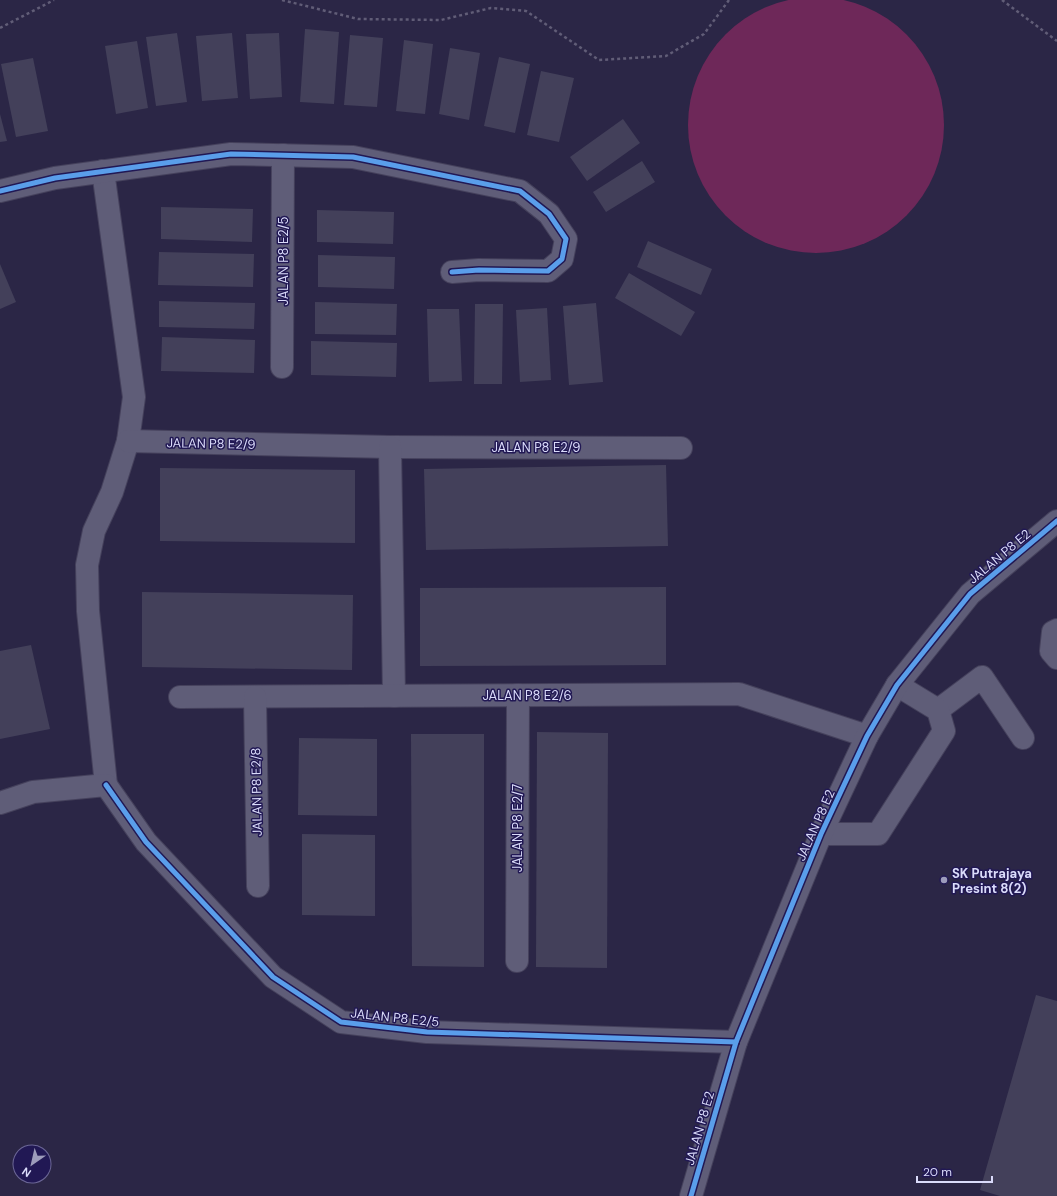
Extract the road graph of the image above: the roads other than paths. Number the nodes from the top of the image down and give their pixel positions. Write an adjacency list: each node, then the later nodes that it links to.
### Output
1 (283, 155): 2 (street); 4 (street); 5 (street, JALAN P8 E2/5)
2 (103, 171): 3 (street); 6 (street)
3 (0, 191)
4 (452, 272)
5 (282, 367)
6 (128, 441): 7 (street, JALAN P8 E2/9); 20 (street)
7 (390, 446): 8 (street, JALAN P8 E2/9); 14 (street)
8 (681, 448)
9 (1057, 521): 12 (street, JALAN P8 E2)
10 (1057, 630): 11 (street)
11 (1057, 658)
12 (897, 685): 17 (street); 18 (street, JALAN P8 E2)
13 (518, 695): 14 (street, JALAN P8 E2/6); 18 (street, JALAN P8 E2/6); 24 (street, JALAN P8 E2/7)
14 (394, 696): 16 (street, JALAN P8 E2/6)
15 (180, 697): 16 (street, JALAN P8 E2/6)
16 (255, 697): 23 (street, JALAN P8 E2/8)
17 (938, 710): 19 (street); 22 (street)
18 (867, 736): 22 (street, JALAN P8 E2)
19 (1023, 738)
20 (106, 784): 21 (street); 25 (street, JALAN P8 E2/5)
21 (0, 802)
22 (821, 834): 25 (street, JALAN P8 E2)
23 (258, 886)
24 (517, 961)
25 (736, 1042): 26 (street, JALAN P8 E2)
26 (691, 1196)

